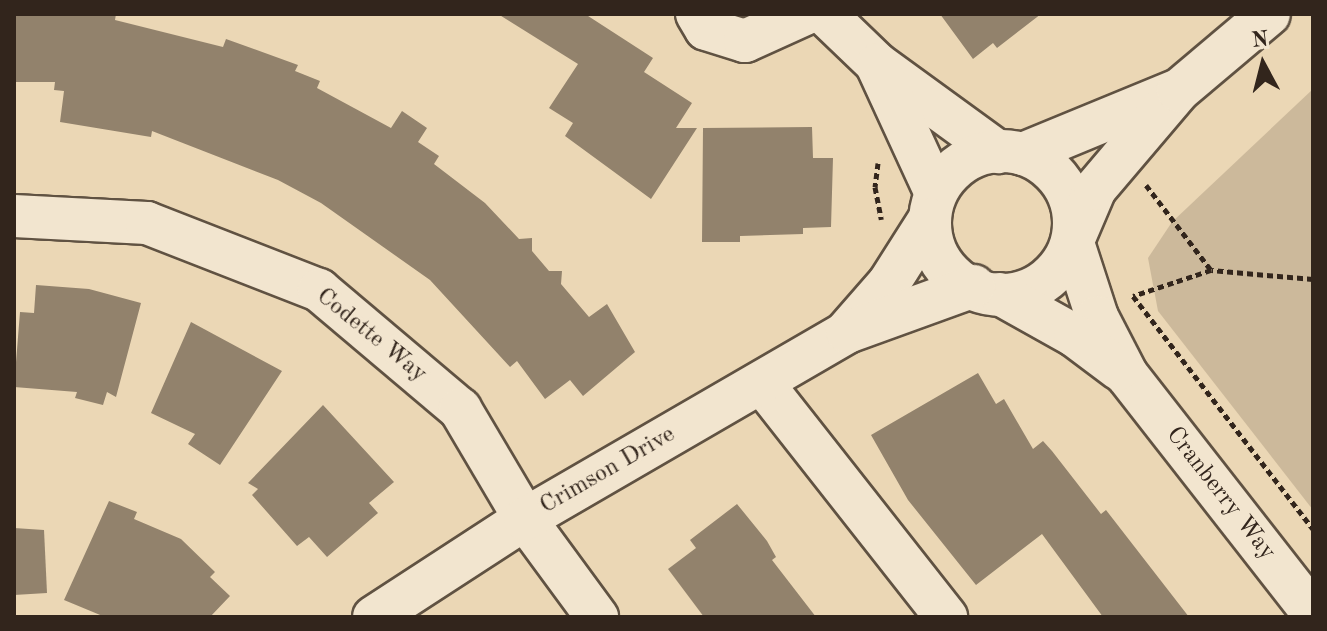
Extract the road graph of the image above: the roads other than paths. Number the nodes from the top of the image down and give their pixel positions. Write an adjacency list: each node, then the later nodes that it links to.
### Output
1 (697, 14): 2 (street)
2 (805, 14)
3 (825, 14): 5 (street)
4 (1269, 14): 6 (street)
5 (877, 64): 7 (street); 8 (street)
6 (1178, 91): 7 (street); 10 (street)
7 (1010, 153): 8 (street); 10 (street)
8 (932, 206): 11 (street); 12 (street, Crimson Drive)
9 (14, 216): 15 (street, Codette Way)
10 (1074, 239): 11 (street); 13 (street, Cranberry Way)
11 (987, 290): 12 (street, Crimson Drive); 13 (street, Cranberry Way)
12 (847, 332): 14 (street, Crimson Drive)
13 (1127, 375): 16 (street, Cranberry Way)
14 (762, 383): 15 (street, Crimson Drive); 19 (street)
15 (525, 519): 17 (street, Crimson Drive); 18 (street, Codette Way)
16 (1313, 613)
17 (374, 617)
18 (597, 617)
19 (946, 617)

